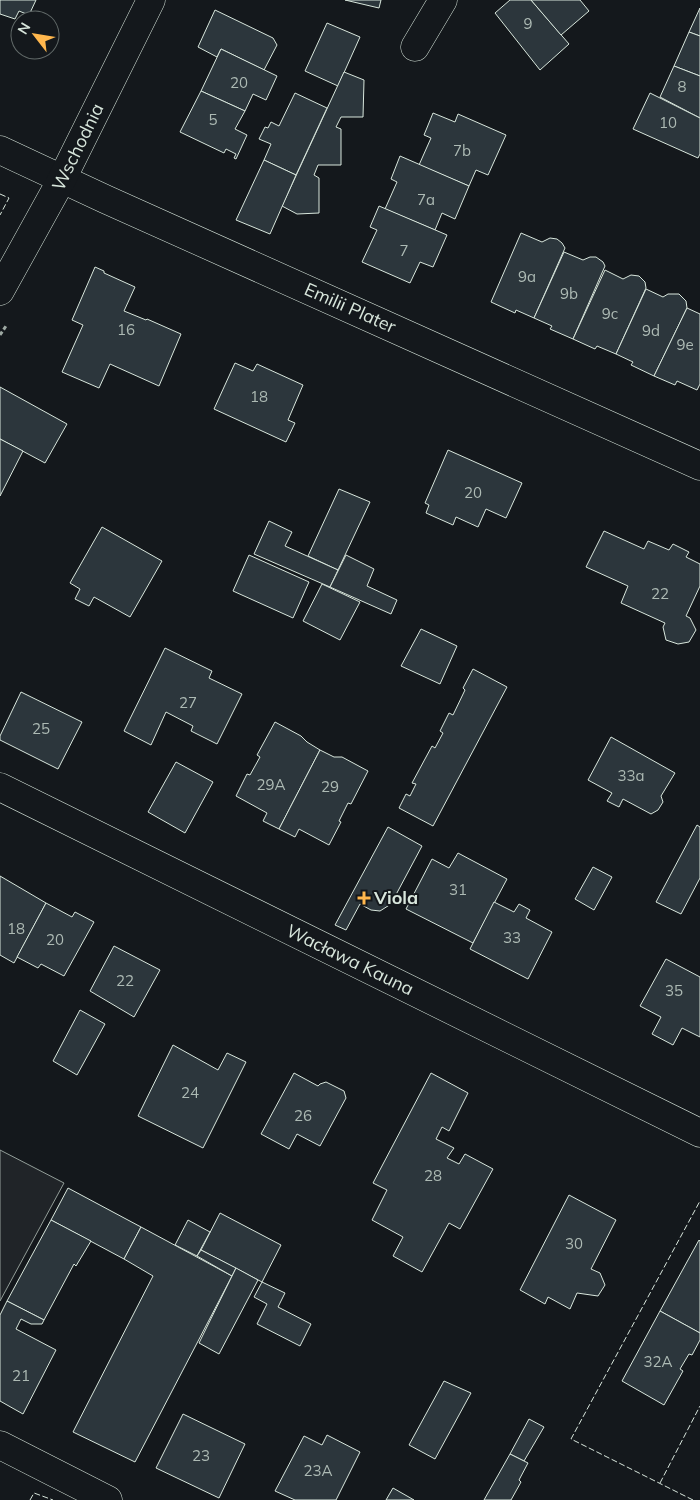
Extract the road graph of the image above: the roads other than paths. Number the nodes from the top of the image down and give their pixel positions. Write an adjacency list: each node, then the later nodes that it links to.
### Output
1 (151, 0): 5 (street, Wschodnia)
2 (443, 0): 3 (street)
3 (415, 47)
4 (0, 150): 5 (street, Emilii Plater)
5 (62, 179): 6 (street, Wschodnia); 7 (street, Emilii Plater)
6 (0, 291)
7 (700, 466)
8 (0, 787): 9 (street, Wacława Kauna)
9 (700, 1134)
10 (0, 1445): 11 (street)
11 (108, 1500)

